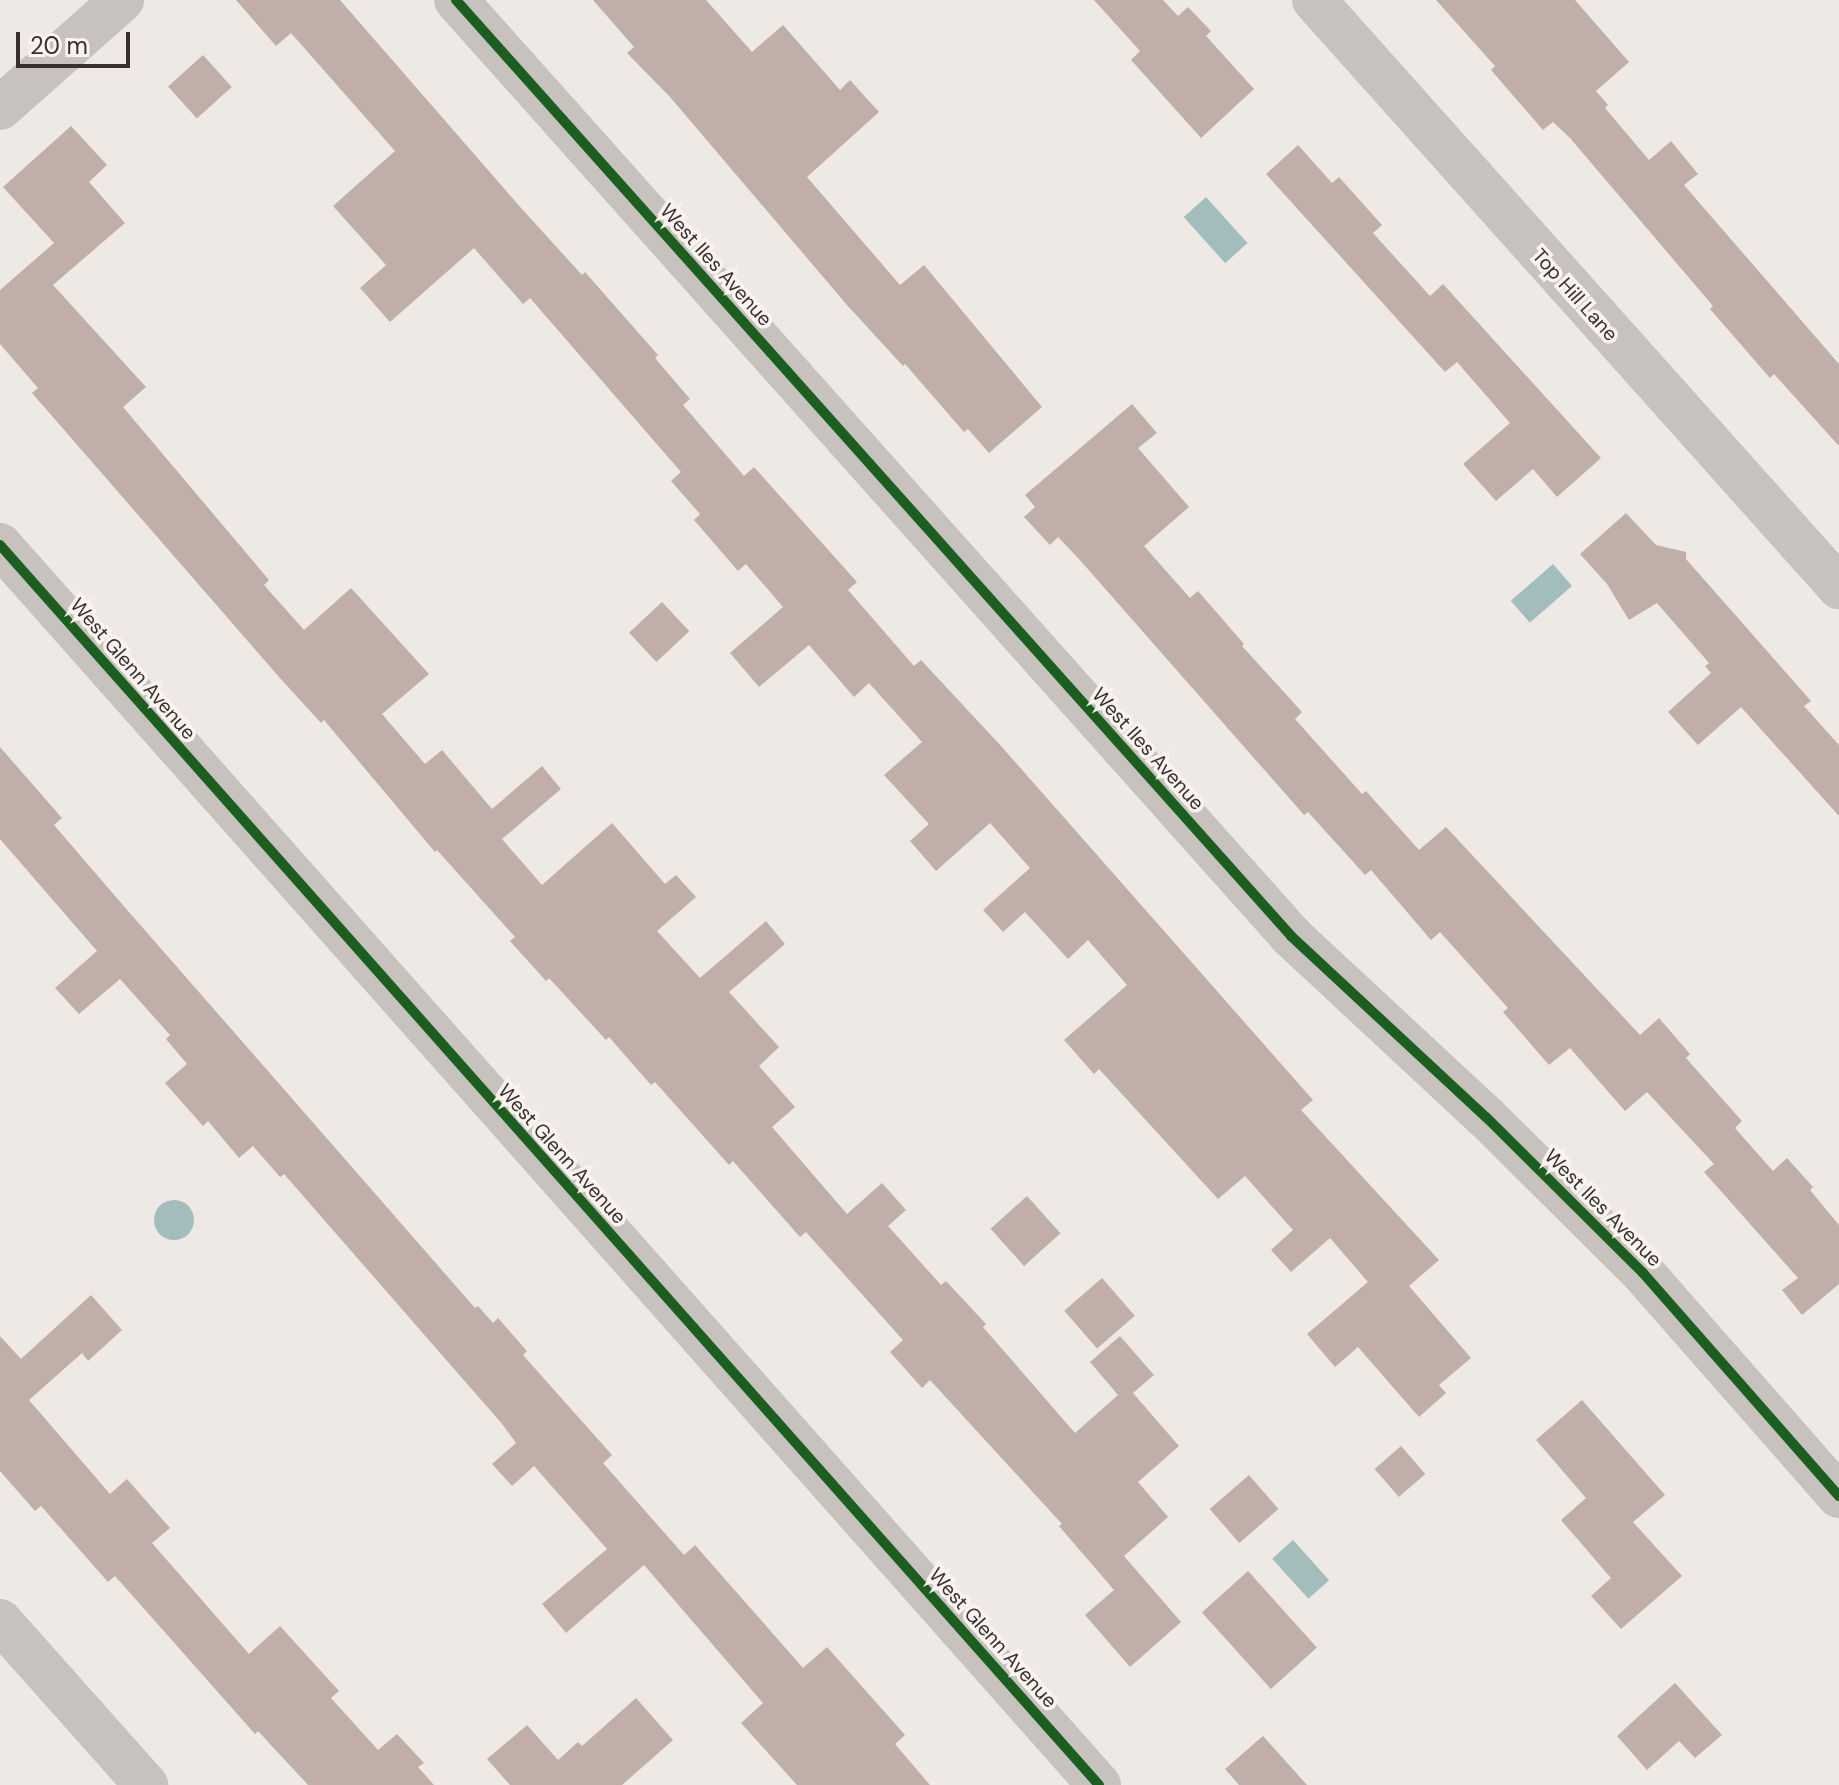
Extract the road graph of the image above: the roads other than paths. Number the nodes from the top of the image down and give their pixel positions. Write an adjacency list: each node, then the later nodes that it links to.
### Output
1 (122, 0): 4 (street)
2 (456, 0): 7 (street, West Iles Avenue)
3 (1314, 0): 6 (street, Top Hill Lane)
4 (0, 108)
5 (0, 545): 10 (street, West Glenn Avenue)
6 (1839, 587)
7 (1839, 1496)
8 (0, 1621): 9 (street)
9 (146, 1785)
10 (1099, 1785)

